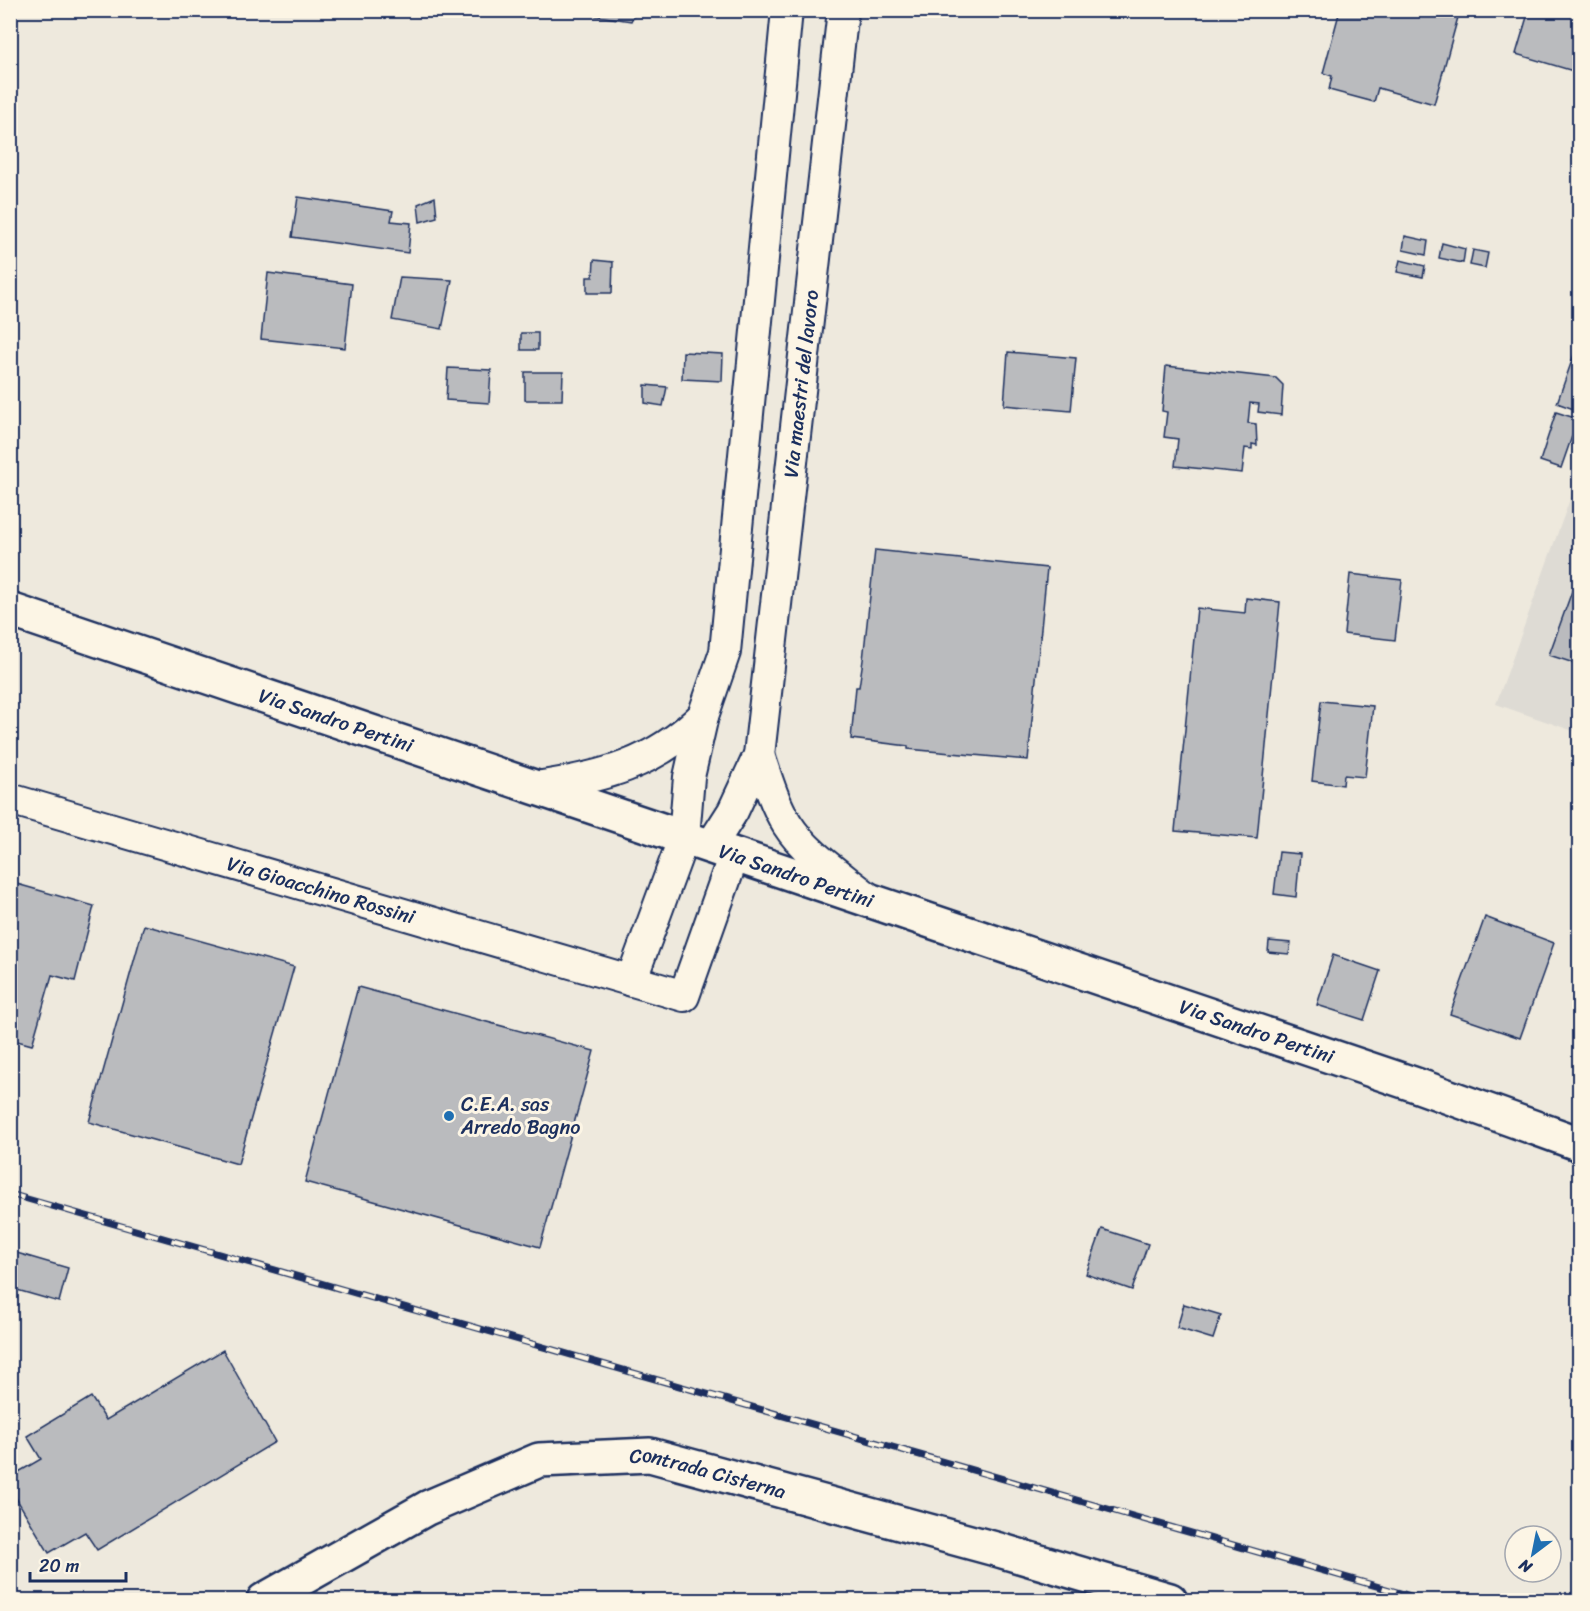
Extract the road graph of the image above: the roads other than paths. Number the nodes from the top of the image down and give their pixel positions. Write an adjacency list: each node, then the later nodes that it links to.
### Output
1 (787, 10): 4 (street)
2 (843, 10): 5 (street, Via maestri del lavoro)
3 (10, 610): 6 (main road, Via Sandro Pertini)
4 (703, 716): 6 (street); 8 (street)
5 (759, 755): 8 (street, Via maestri del lavoro); 9 (street, Via maestri del lavoro)
6 (536, 787): 8 (main road, Via Sandro Pertini)
7 (10, 799): 10 (street, Via Gioacchino Rossini)
8 (709, 846): 9 (main road, Via Sandro Pertini); 10 (street); 10 (street, Via Gioacchino Rossini)
9 (872, 901): 11 (main road, Via Sandro Pertini)
10 (631, 981)
11 (1580, 1144)
12 (264, 1600): 13 (main road, Contrada Cisterna)
13 (1170, 1600)

